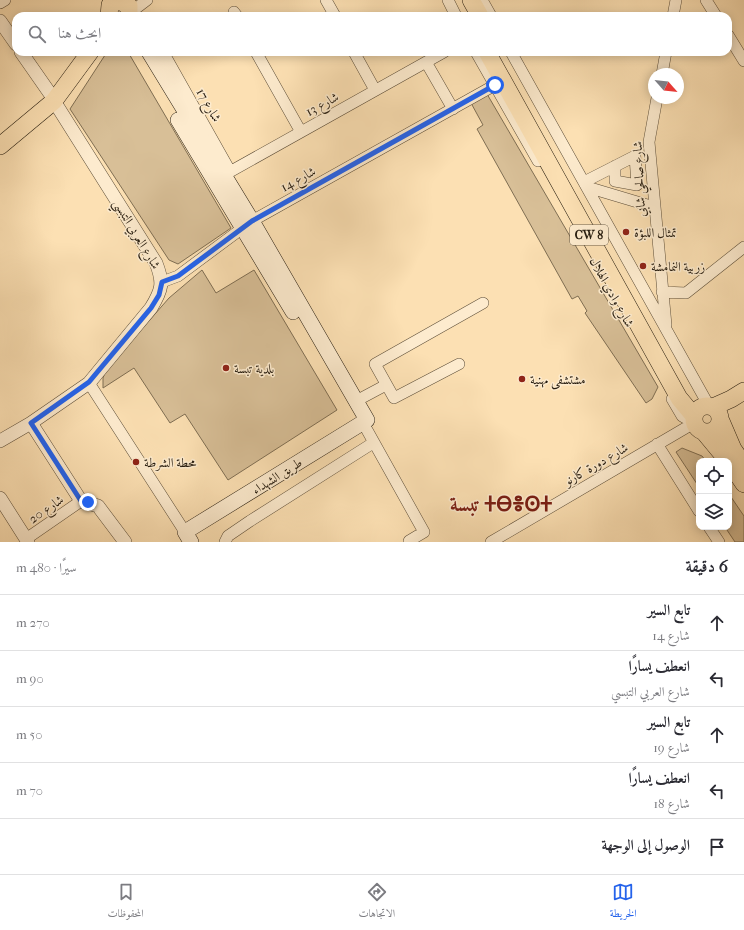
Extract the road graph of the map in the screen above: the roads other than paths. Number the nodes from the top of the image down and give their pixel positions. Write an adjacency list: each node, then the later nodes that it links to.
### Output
1 (5, 0): 10 (street)
2 (147, 0): 11 (street)
3 (326, 0): 12 (street)
4 (448, 0): 13 (street)
5 (458, 0): 14 (main road)
6 (471, 0): 15 (main road)
7 (482, 0): 16 (street)
8 (676, 0): 17 (street)
9 (706, 0): 18 (street)
10 (0, 3)
11 (120, 6)
12 (333, 12)
13 (454, 12)
14 (465, 12)
15 (478, 12)
16 (489, 12)
17 (674, 12)
18 (714, 12)
19 (0, 21): 20 (street)
20 (12, 38)
21 (732, 41): 36 (street)
22 (24, 56): 41 (street, شارع العربي التبسي)
23 (79, 56): 41 (main road)
24 (87, 56): 41 (main road)
25 (141, 56): 48 (main road)
26 (151, 56): 48 (main road)
27 (165, 56): 48 (street, شارع 17)
28 (258, 56): 44 (street)
29 (356, 56): 40 (street)
30 (437, 56): 37 (street, شارع 13)
31 (478, 56): 39 (street, شارع وادي الهلال)
32 (489, 56): 63 (main road, شارع وادي الهلال / CW 8)
33 (502, 56): 63 (main road, شارع وادي الهلال / CW 8)
34 (513, 56): 49 (street)
35 (665, 56): 38 (street)
36 (743, 56)
37 (426, 62): 40 (street, شارع 13); 43 (street)
38 (663, 68)
39 (495, 85): 43 (street, شارع 14); 63 (street, شارع وادي الهلال)
40 (375, 90): 44 (street, شارع 13)
41 (53, 98): 45 (main road); 46 (main road); 53 (street, شارع العربي التبسي)
42 (656, 104): 50 (street, شارع صالحي شابي)
43 (453, 109): 51 (street, شارع 14)
44 (301, 132): 48 (street, شارع 13)
45 (0, 138)
46 (0, 146)
47 (615, 166): 49 (street)
48 (222, 176): 51 (main road)
49 (585, 184): 50 (street); 56 (street)
50 (654, 207): 54 (street, شارع صالحي شابي)
51 (248, 224): 53 (street, شارع 14); 61 (main road); 65 (main road)
52 (744, 248): 54 (street)
53 (162, 282): 58 (street, شارع العربي التبسي)
54 (662, 292): 56 (street, شارع صالحي شابي)
55 (483, 303): 59 (street)
56 (666, 330): 63 (street)
57 (459, 364): 59 (street)
58 (89, 382): 64 (street, شارع العربي التبسي); 77 (street, طريق الشهداء)
59 (386, 385): 61 (street)
60 (744, 391): 63 (main road)
61 (356, 401): 65 (main road)
62 (744, 402): 63 (main road)
63 (707, 416): 68 (street, شارع دورة كارنو); 69 (main road); 70 (main road)
64 (31, 423): 66 (street, شارع العربي التبسي); 74 (street)
65 (364, 425): 67 (street); 77 (main road, طريق الشهداء)
66 (0, 441)
67 (373, 443): 79 (street); 81 (street)
68 (658, 444): 75 (street); 82 (street, شارع دورة كارنو)
69 (727, 458)
70 (744, 465)
71 (732, 466): 72 (main road)
72 (744, 484)
73 (0, 498): 78 (street)
74 (81, 501): 78 (street, شارع 20); 80 (street)
75 (696, 506)
76 (711, 530): 83 (street)
77 (188, 537)
78 (27, 540)
79 (225, 540)
80 (125, 542)
81 (410, 542)
82 (491, 542)
83 (719, 542)

